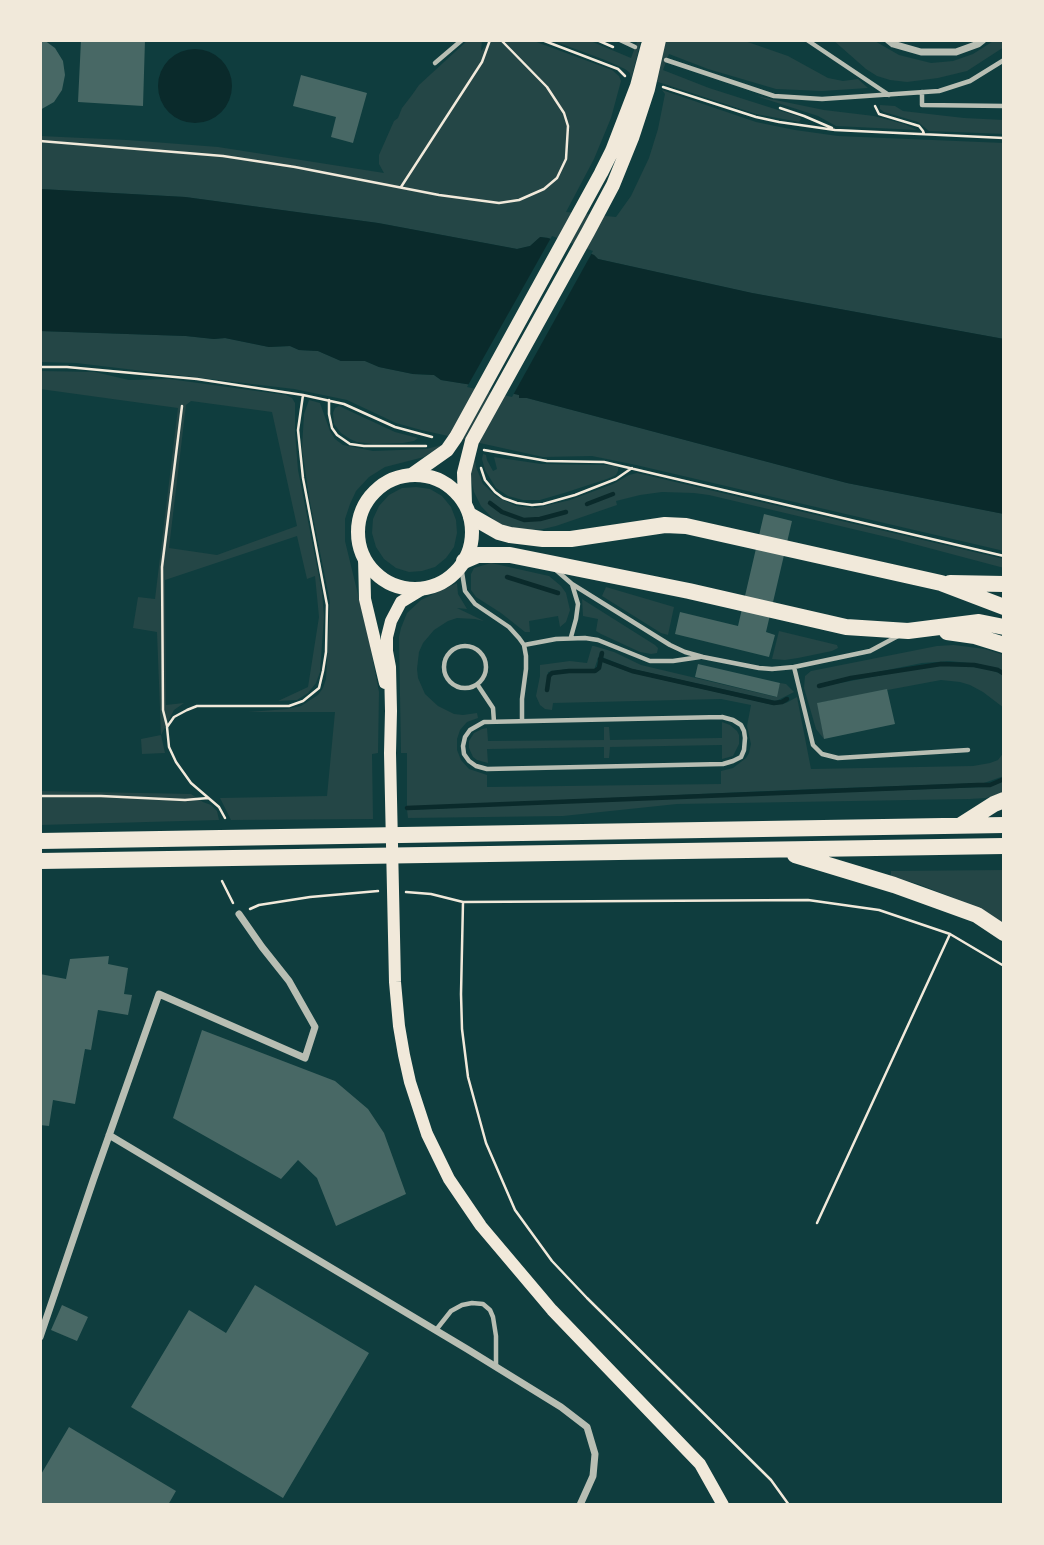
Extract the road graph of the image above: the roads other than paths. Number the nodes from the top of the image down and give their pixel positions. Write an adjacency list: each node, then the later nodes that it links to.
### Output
1 (462, 40): 11 (lane)
2 (620, 40): 8 (lane)
3 (650, 40): 12 (main road)
4 (659, 40): 12 (main road)
5 (807, 40): 14 (lane)
6 (888, 40): 7 (street)
7 (983, 40)
8 (635, 47)
9 (666, 60): 14 (lane)
10 (1003, 62): 13 (lane)
11 (435, 63)
12 (642, 88): 16 (main road); 17 (main road)
13 (922, 92): 14 (lane); 15 (lane)
14 (892, 95)
15 (1004, 106)
16 (413, 474): 17 (main road); 18 (main road)
17 (468, 510): 20 (main road); 21 (highway)
18 (364, 557): 24 (main road); 35 (main road)
19 (547, 562): 20 (highway); 22 (lane); 28 (highway)
20 (463, 563): 24 (main road); 30 (lane)
21 (941, 583): 23 (highway); 25 (highway)
22 (572, 584): 29 (lane); 32 (lane)
23 (1004, 584)
24 (424, 588): 35 (main road)
25 (1004, 607)
26 (1004, 627): 27 (highway)
27 (931, 629): 28 (highway); 31 (highway)
28 (908, 631): 33 (lane)
29 (571, 637): 30 (lane); 32 (lane)
30 (524, 645): 36 (lane)
31 (1004, 645)
32 (703, 657): 33 (lane)
33 (794, 667): 38 (lane)
34 (477, 684): 34 (lane); 37 (lane)
35 (391, 711): 53 (main road)
36 (522, 721): 37 (lane); 37 (lane)
37 (494, 722)
38 (968, 750)
39 (1004, 800): 40 (highway)
40 (961, 825): 41 (highway); 42 (highway)
41 (1004, 825)
42 (40, 841)
43 (1004, 846): 44 (highway)
44 (779, 850): 45 (highway); 47 (highway)
45 (40, 861)
46 (239, 914): 48 (street)
47 (1004, 933)
48 (109, 1135): 49 (street); 50 (street)
49 (436, 1330): 51 (street); 51 (lane)
50 (40, 1337)
51 (496, 1367): 52 (street)
52 (580, 1505)
53 (723, 1505)

